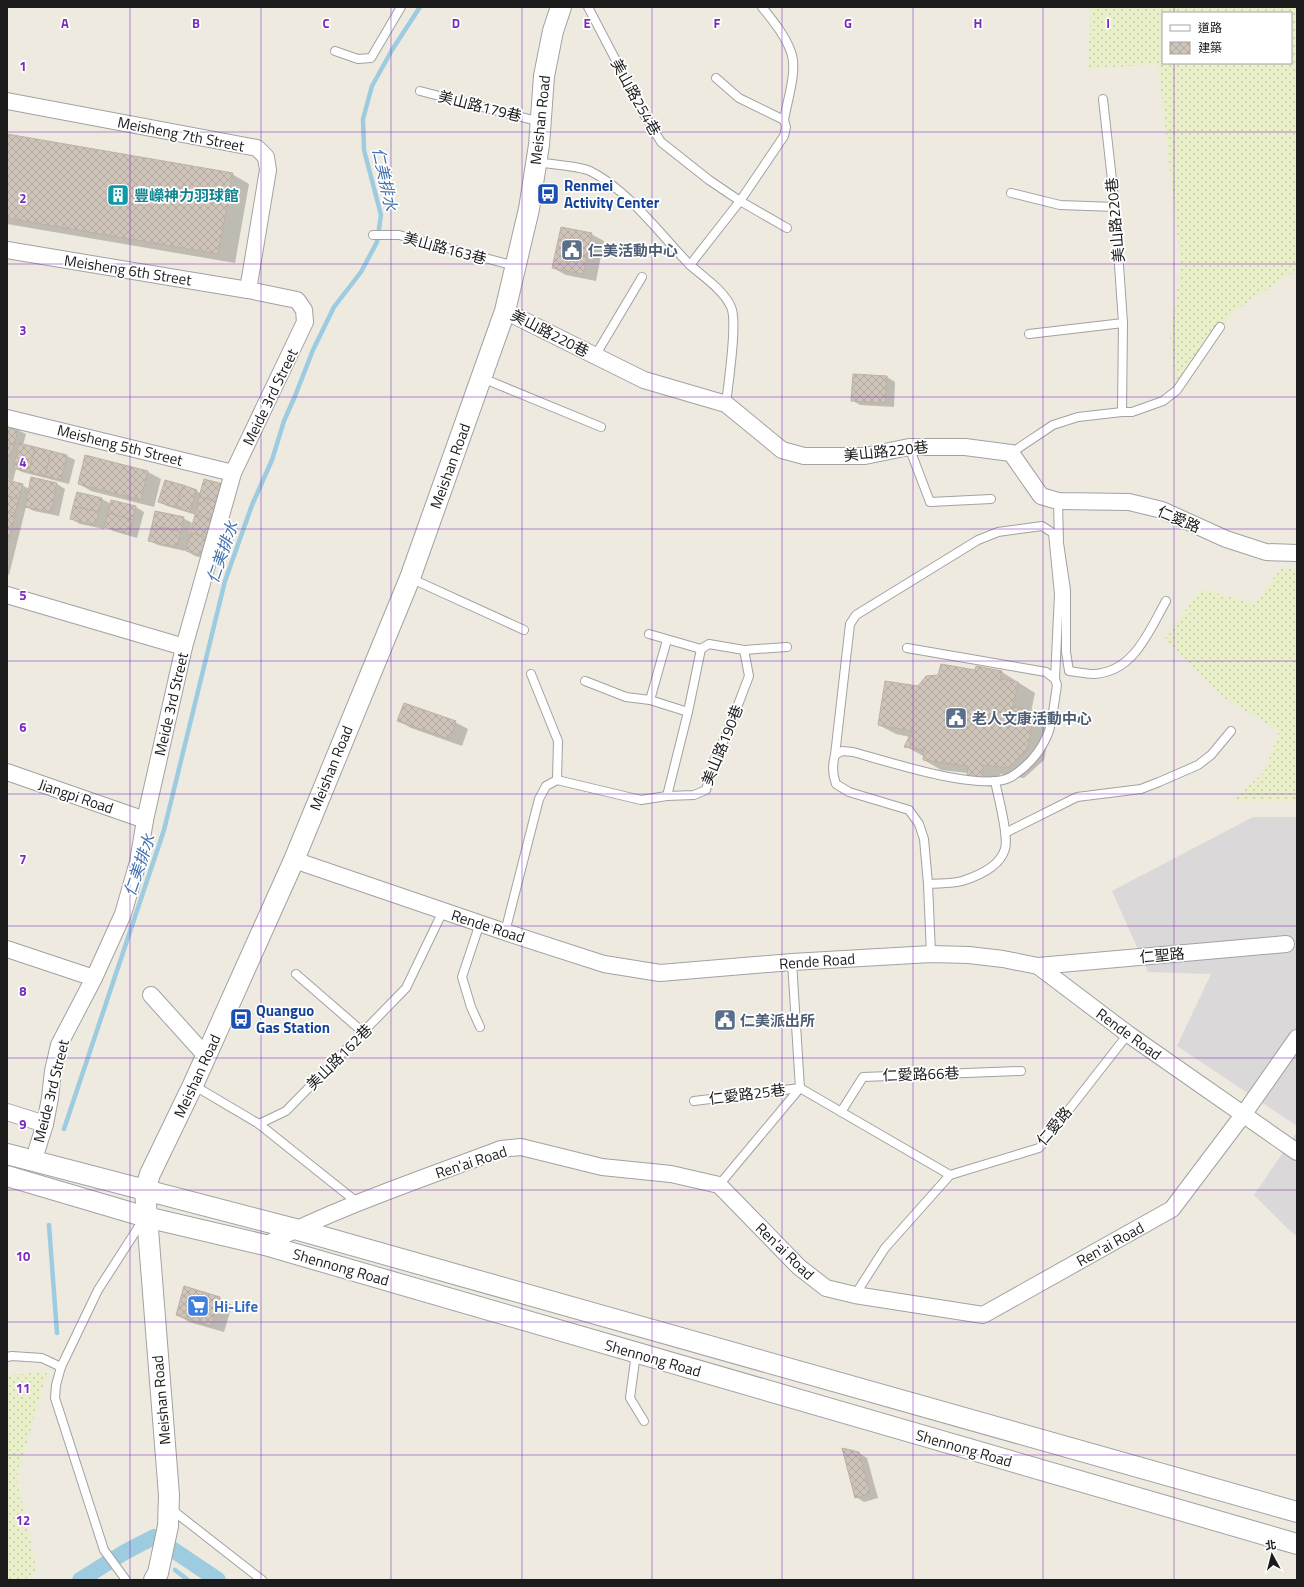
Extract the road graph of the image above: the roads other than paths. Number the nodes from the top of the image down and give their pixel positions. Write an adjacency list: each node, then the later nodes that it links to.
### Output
1 (401, 7): 5 (lane)
2 (588, 7): 14 (lane, 美山路254巷)
3 (762, 7): 10 (lane)
4 (555, 18): 11 (street, Meishan Road)
5 (335, 51)
6 (716, 78): 10 (lane)
7 (420, 91): 11 (lane, 美山路179巷)
8 (1103, 99): 15 (lane, 美山路220巷)
9 (7, 101): 22 (street, Meisheng 7th Street)
10 (784, 120): 14 (lane)
11 (541, 122): 12 (street, Meishan Road)
12 (535, 162): 19 (lane); 20 (street, Meishan Road)
13 (1011, 193): 15 (lane)
14 (740, 201): 16 (lane, 美山路254巷); 19 (lane)
15 (1115, 207): 24 (lane, 美山路220巷)
16 (787, 228)
17 (373, 235): 20 (lane, 美山路163巷)
18 (7, 250): 22 (street, Meisheng 6th Street)
19 (690, 265): 29 (lane)
20 (516, 266): 23 (street, Meishan Road)
21 (642, 277): 27 (lane, 美山路220巷)
22 (248, 290): 35 (street, Meide 3rd Street)
23 (505, 311): 27 (street, 美山路220巷); 28 (street, Meishan Road)
24 (1123, 323): 26 (lane); 30 (lane, 美山路220巷)
25 (1220, 327): 30 (lane)
26 (1028, 334)
27 (595, 356): 29 (street, 美山路220巷)
28 (481, 377): 32 (lane); 39 (street, Meishan Road)
29 (726, 404): 33 (street, 美山路220巷)
30 (1122, 412): 34 (lane)
31 (7, 418): 35 (street, Meisheng 5th Street)
32 (601, 427)
33 (909, 447): 34 (street, 美山路220巷); 36 (lane)
34 (1011, 453): 37 (street)
35 (233, 473): 45 (street, Meide 3rd Street)
36 (991, 499)
37 (1058, 501): 38 (street, 仁愛路); 41 (lane)
38 (1297, 553)
39 (410, 578): 42 (lane); 63 (street, Meishan Road)
40 (7, 595): 45 (street)
41 (1166, 601)
42 (524, 630)
43 (649, 634): 44 (lane)
44 (667, 640): 48 (lane); 53 (lane)
45 (184, 647): 61 (street, Meide 3rd Street)
46 (787, 647): 49 (lane)
47 (908, 648): 51 (lane)
48 (701, 649): 49 (lane); 54 (lane)
49 (744, 650): 60 (lane, 美山路190巷)
50 (531, 674): 58 (lane)
51 (1055, 679): 56 (lane); 59 (lane)
52 (585, 681): 53 (lane)
53 (650, 700): 54 (lane)
54 (688, 712): 60 (lane)
55 (1231, 731): 62 (lane)
56 (835, 755): 59 (lane); 64 (lane)
57 (7, 772): 61 (street, Jiangpi Road)
58 (557, 780): 60 (lane, 美山路190巷); 67 (lane)
59 (995, 782): 62 (lane)
60 (667, 796)
61 (145, 820): 74 (street, Meide 3rd Street)
62 (1004, 833): 64 (lane)
63 (294, 860): 65 (street, Rende Road); 80 (street, Meishan Road)
64 (928, 884): 70 (lane)
65 (443, 911): 66 (street, Rende Road); 77 (lane, 美山路162巷)
66 (480, 923): 67 (street, Rende Road); 76 (lane)
67 (505, 932): 71 (street, Rende Road)
68 (1291, 944): 72 (street, 仁聖路)
69 (7, 949): 74 (street)
70 (931, 954): 71 (street, Rende Road); 72 (street, Rende Road)
71 (792, 962): 83 (lane)
72 (1038, 966): 78 (street, Rende Road)
73 (296, 974): 77 (lane)
74 (94, 978): 88 (street, Meide 3rd Street)
75 (151, 995): 80 (street)
76 (480, 1027)
77 (364, 1033): 89 (lane, 美山路162巷)
78 (1128, 1034): 87 (street, Rende Road); 93 (lane, 仁愛路)
79 (1297, 1038): 87 (street, Ren'ai Road)
80 (206, 1056): 82 (street, Meishan Road)
81 (1020, 1071): 86 (lane, 仁愛路66巷)
82 (193, 1085): 89 (lane); 96 (street, Meishan Road)
83 (800, 1088): 84 (lane, 仁愛路25巷); 86 (lane); 95 (lane)
84 (694, 1101)
85 (7, 1112): 88 (street)
86 (841, 1112): 93 (lane)
87 (1244, 1114): 90 (street, Rende Road); 101 (street, Ren'ai Road)
88 (45, 1124): 92 (street, Meide 3rd Street)
89 (259, 1124): 97 (lane)
90 (1297, 1152)
91 (7, 1154): 92 (street, Shennong Road)
92 (33, 1162): 96 (street, Shennong Road)
93 (950, 1175): 101 (lane)
94 (7, 1176): 98 (street, Shennong Road)
95 (719, 1184): 97 (street, Ren'ai Road); 101 (street, Ren'ai Road)
96 (145, 1191): 98 (street, Meishan Road); 99 (street, Shennong Road)
97 (358, 1203): 99 (street, Ren'ai Road)
98 (146, 1217): 100 (street, Shennong Road); 104 (lane); 107 (street, Meishan Road)
99 (295, 1230): 100 (street, Ren'ai Road); 106 (street, Shennong Road)
100 (265, 1245): 102 (street, Shennong Road)
101 (855, 1295)
102 (636, 1353): 105 (lane); 108 (street, Shennong Road)
103 (7, 1357): 104 (lane)
104 (62, 1367): 109 (lane)
105 (644, 1421)
106 (1297, 1512)
107 (168, 1517): 110 (street, Meishan Road); 111 (lane)
108 (1297, 1544)
109 (124, 1578)
110 (156, 1578)
111 (262, 1580)

